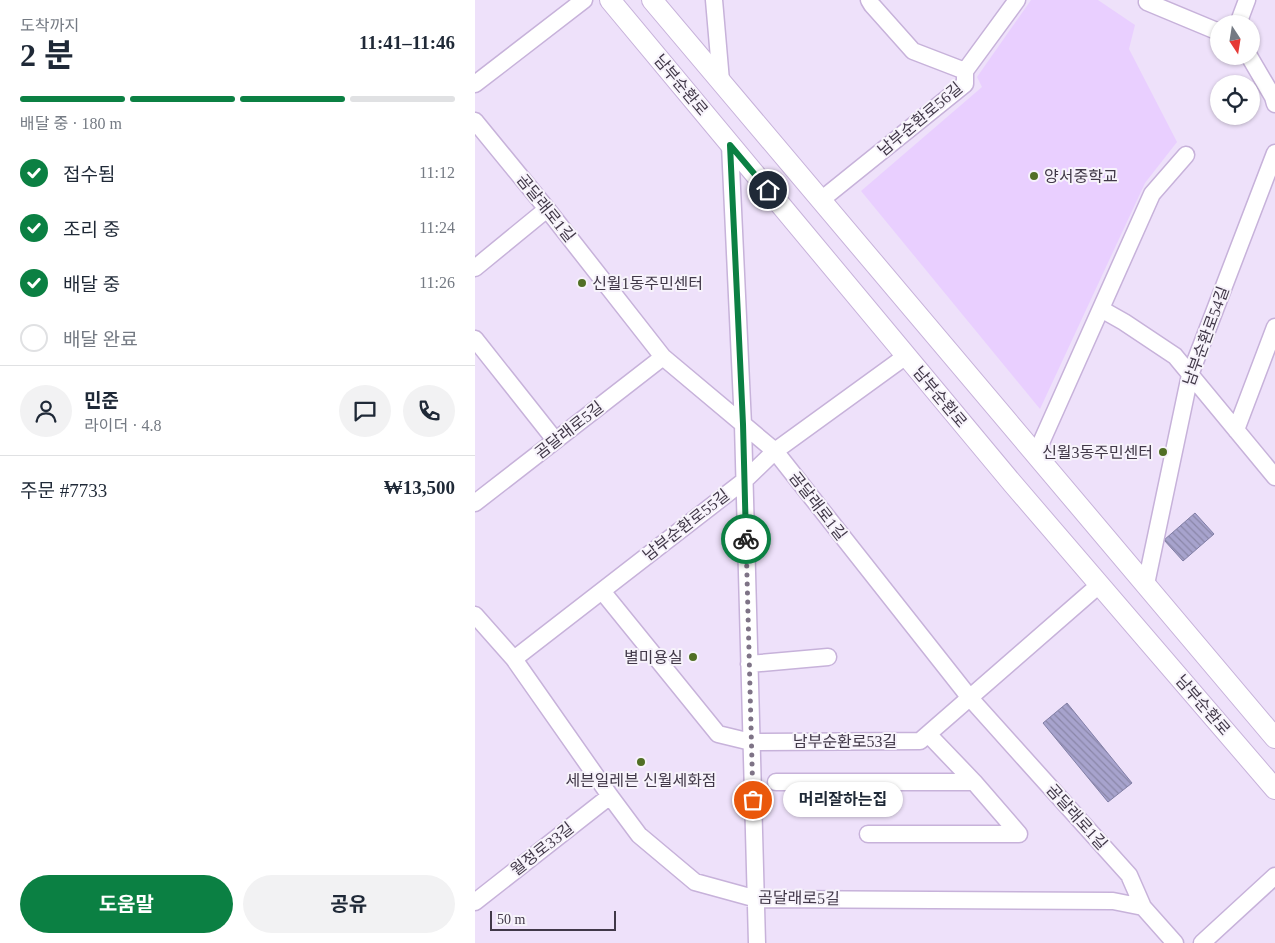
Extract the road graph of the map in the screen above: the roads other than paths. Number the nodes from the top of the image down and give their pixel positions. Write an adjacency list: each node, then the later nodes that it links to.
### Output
1 (583, 0): 14 (street)
2 (610, 0): 17 (main road, 남부순환로)
3 (652, 0): 13 (main road, 남부순환로)
4 (714, 0): 13 (street)
5 (869, 0): 12 (street)
6 (1017, 0): 12 (street, 남부순환로56길)
7 (1148, 0): 10 (street)
8 (1247, 0): 9 (street)
9 (1241, 15)
10 (1210, 28)
11 (1254, 65): 15 (street)
12 (965, 71): 20 (street, 남부순환로56길)
13 (721, 81): 20 (main road, 남부순환로)
14 (475, 84)
15 (1274, 98)
16 (475, 121): 21 (street, 곰달래로1길)
17 (730, 145): 26 (main road, 남부순환로); 29 (street)
18 (1275, 153): 28 (street, 남부순환로54길)
19 (1186, 155): 23 (street)
20 (821, 200): 33 (main road, 남부순환로)
21 (547, 209): 22 (street); 27 (street, 곰달래로1길)
22 (475, 268)
23 (1101, 309): 28 (street); 33 (street)
24 (1275, 328): 30 (street)
25 (475, 339): 31 (street)
26 (906, 356): 32 (street, 남부순환로55길); 38 (main road, 남부순환로)
27 (663, 357): 29 (street, 곰달래로1길); 31 (street, 곰달래로5길)
28 (1190, 375): 30 (street); 37 (street, 남부순환로54길)
29 (743, 424): 32 (street, 곰달래로1길); 35 (street)
30 (1236, 430): 34 (street)
31 (555, 440): 36 (street, 곰달래로5길)
32 (775, 451): 35 (street, 남부순환로55길); 44 (street, 곰달래로1길)
33 (1036, 454): 37 (main road, 남부순환로)
34 (1275, 477)
35 (745, 480): 39 (street, 남부순환로55길); 43 (street)
36 (476, 499)
37 (1146, 584): 46 (main road, 남부순환로)
38 (1099, 585): 44 (street, 남부순환로53길); 50 (main road, 남부순환로)
39 (601, 591): 42 (street, 남부순환로55길); 47 (street, 남부순환로53길)
40 (475, 615): 42 (street, 곰달래로5길)
41 (828, 657): 43 (street)
42 (514, 659): 51 (street, 곰달래로5길)
43 (749, 664): 47 (street)
44 (970, 698): 45 (street, 남부순환로53길); 56 (street, 곰달래로1길)
45 (928, 734): 47 (street, 남부순환로53길); 49 (street)
46 (1275, 738)
47 (751, 742): 55 (street)
48 (776, 782): 49 (street)
49 (974, 782): 52 (street)
50 (1275, 789)
51 (610, 796): 54 (street, 월정로33길); 55 (street, 곰달래로5길)
52 (868, 834)
53 (1275, 876): 59 (street)
54 (477, 895)
55 (757, 899): 56 (street, 곰달래로5길); 57 (street)
56 (1143, 907): 58 (street)
57 (757, 943)
58 (1175, 943)
59 (1202, 943)

